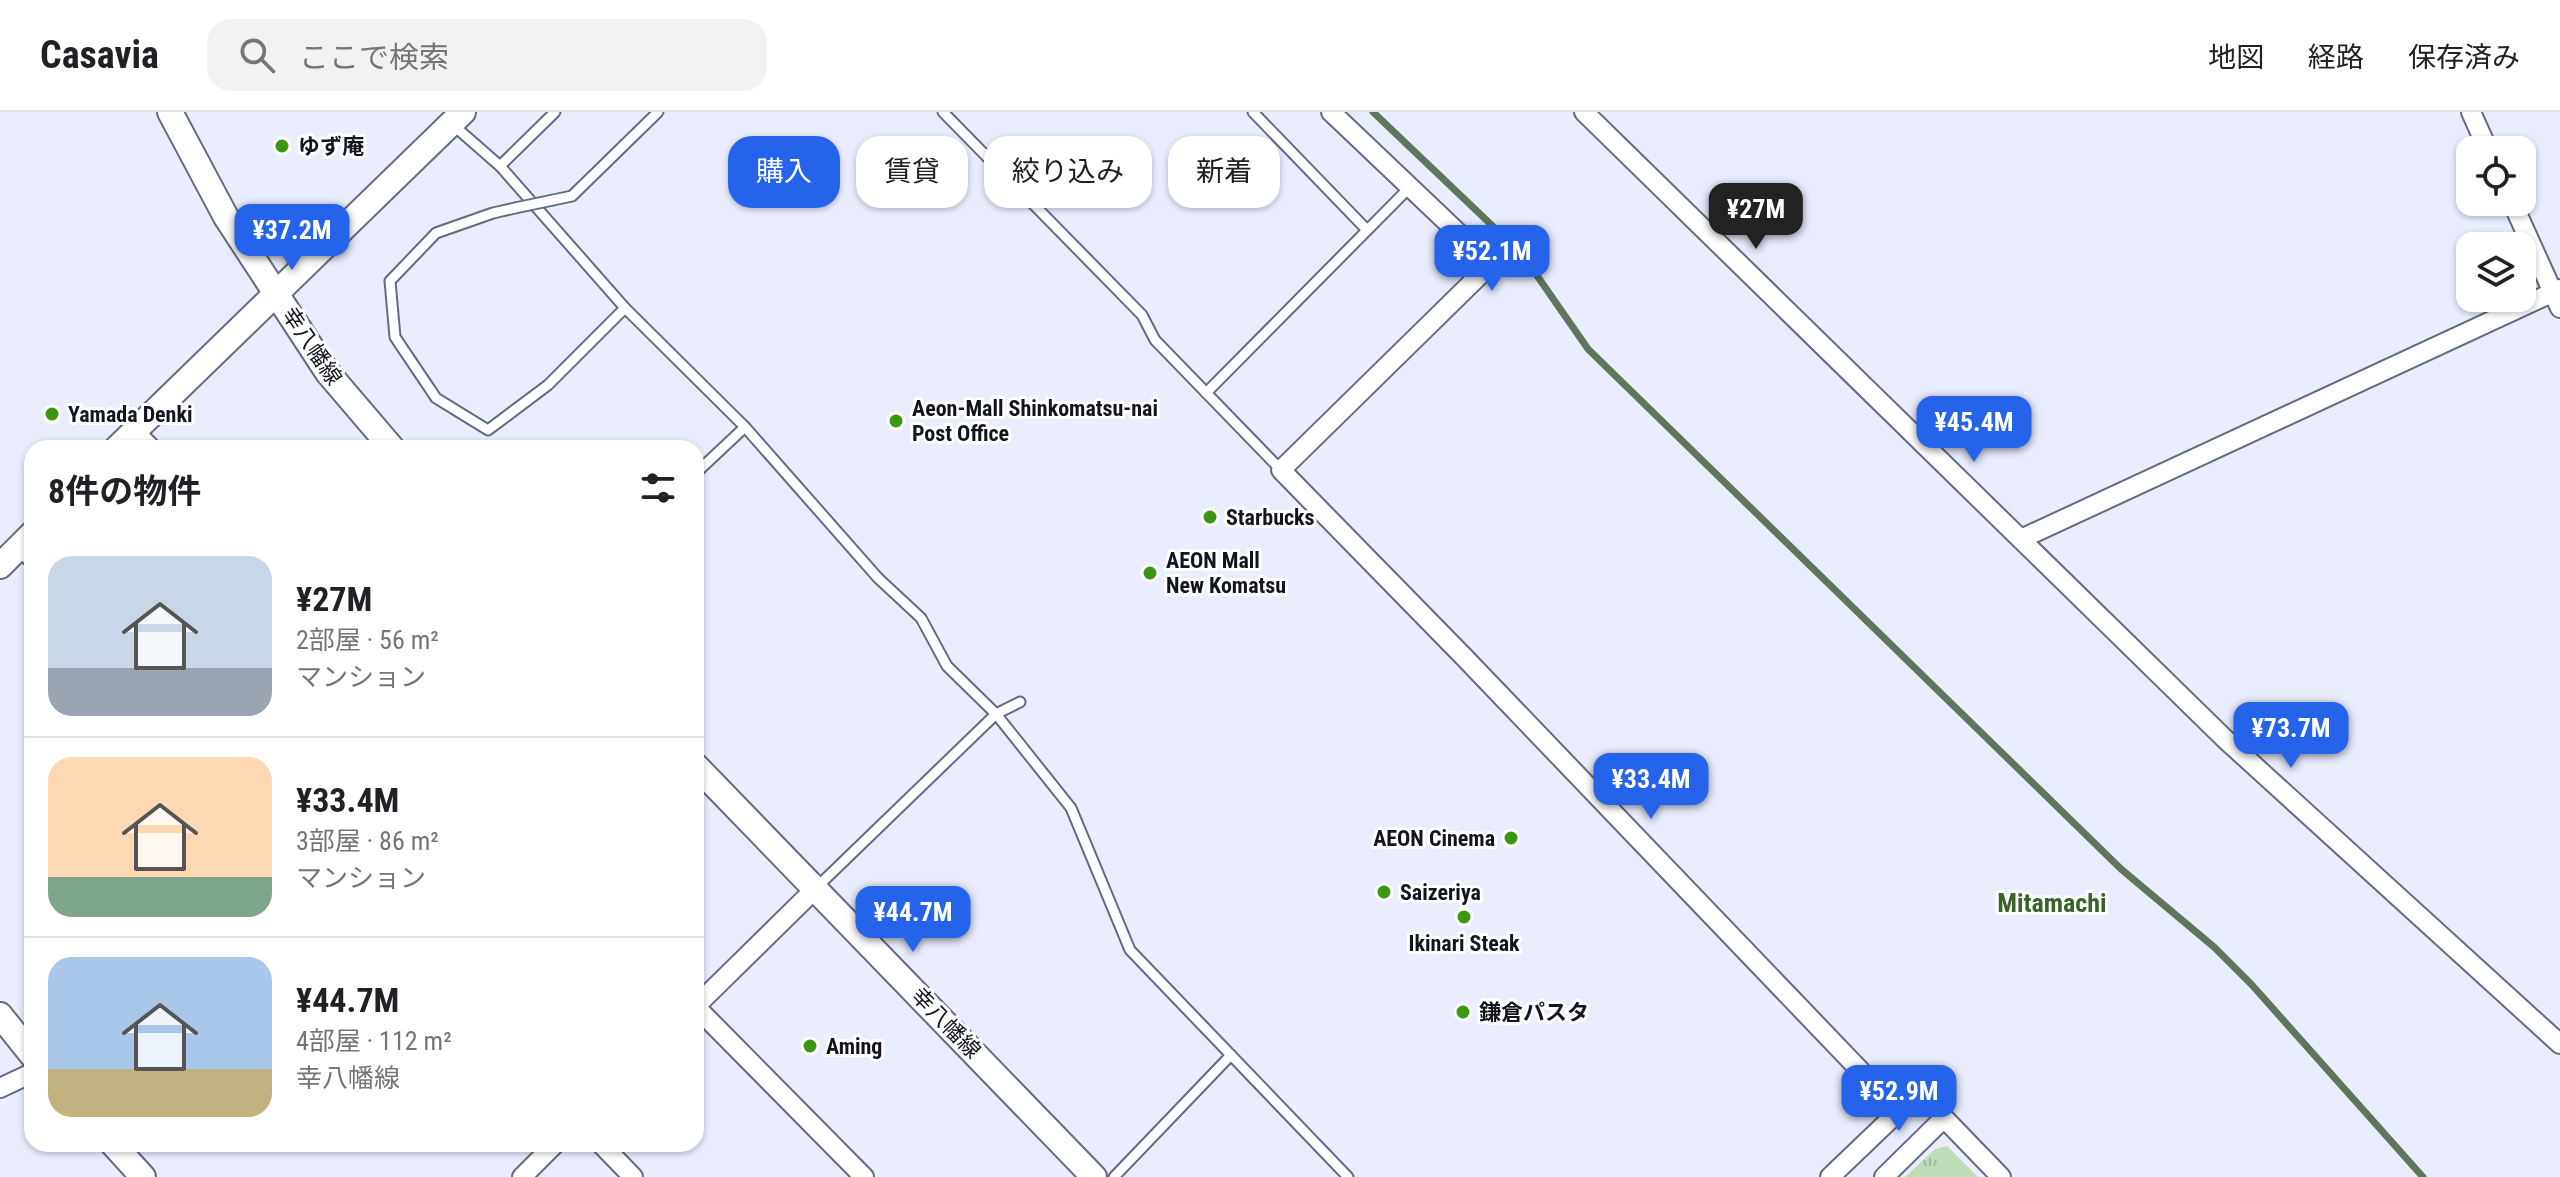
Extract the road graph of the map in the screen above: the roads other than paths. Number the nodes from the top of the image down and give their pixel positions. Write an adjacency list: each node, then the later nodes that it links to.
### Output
1 (170, 112): 15 (street, 幸八幡線)
2 (555, 112): 11 (lane)
3 (658, 112): 17 (lane, bridge)
4 (943, 112): 18 (lane)
5 (1253, 112): 14 (lane)
6 (1331, 112): 12 (street)
7 (1584, 112): 24 (street)
8 (2471, 112): 10 (street)
9 (457, 117): 11 (lane); 15 (street)
10 (2482, 136)
11 (500, 166): 17 (lane)
12 (1410, 187): 14 (lane); 23 (street)
13 (2519, 216): 16 (street)
14 (1367, 230): 18 (lane)
15 (276, 292): 20 (street); 21 (street, 幸八幡線)
16 (2558, 297): 24 (street)
17 (625, 308): 19 (lane)
18 (1206, 393): 23 (lane)
19 (745, 427): 22 (lane); 28 (lane)
20 (136, 440)
21 (385, 440)
22 (704, 465)
23 (1281, 470): 49 (street)
24 (2021, 539): 34 (street)
25 (24, 549): 26 (street)
26 (0, 566)
27 (1020, 702): 28 (lane)
28 (996, 714): 30 (lane); 36 (lane)
29 (704, 774): 30 (street, 幸八幡線)
30 (816, 888): 31 (street); 46 (street, 幸八幡線)
31 (704, 998)
32 (704, 1014): 45 (street)
33 (0, 1015): 35 (street)
34 (2560, 1044)
35 (24, 1045)
36 (1231, 1055): 47 (lane); 48 (lane)
37 (24, 1077): 38 (street)
38 (0, 1088)
39 (120, 1152): 42 (street)
40 (547, 1152): 43 (street)
41 (609, 1152): 44 (street)
42 (143, 1177)
43 (522, 1177)
44 (633, 1177)
45 (864, 1177)
46 (1094, 1177)
47 (1114, 1177)
48 (1348, 1177)
49 (1830, 1177)
50 (1884, 1177): 51 (street)
51 (2001, 1177)

